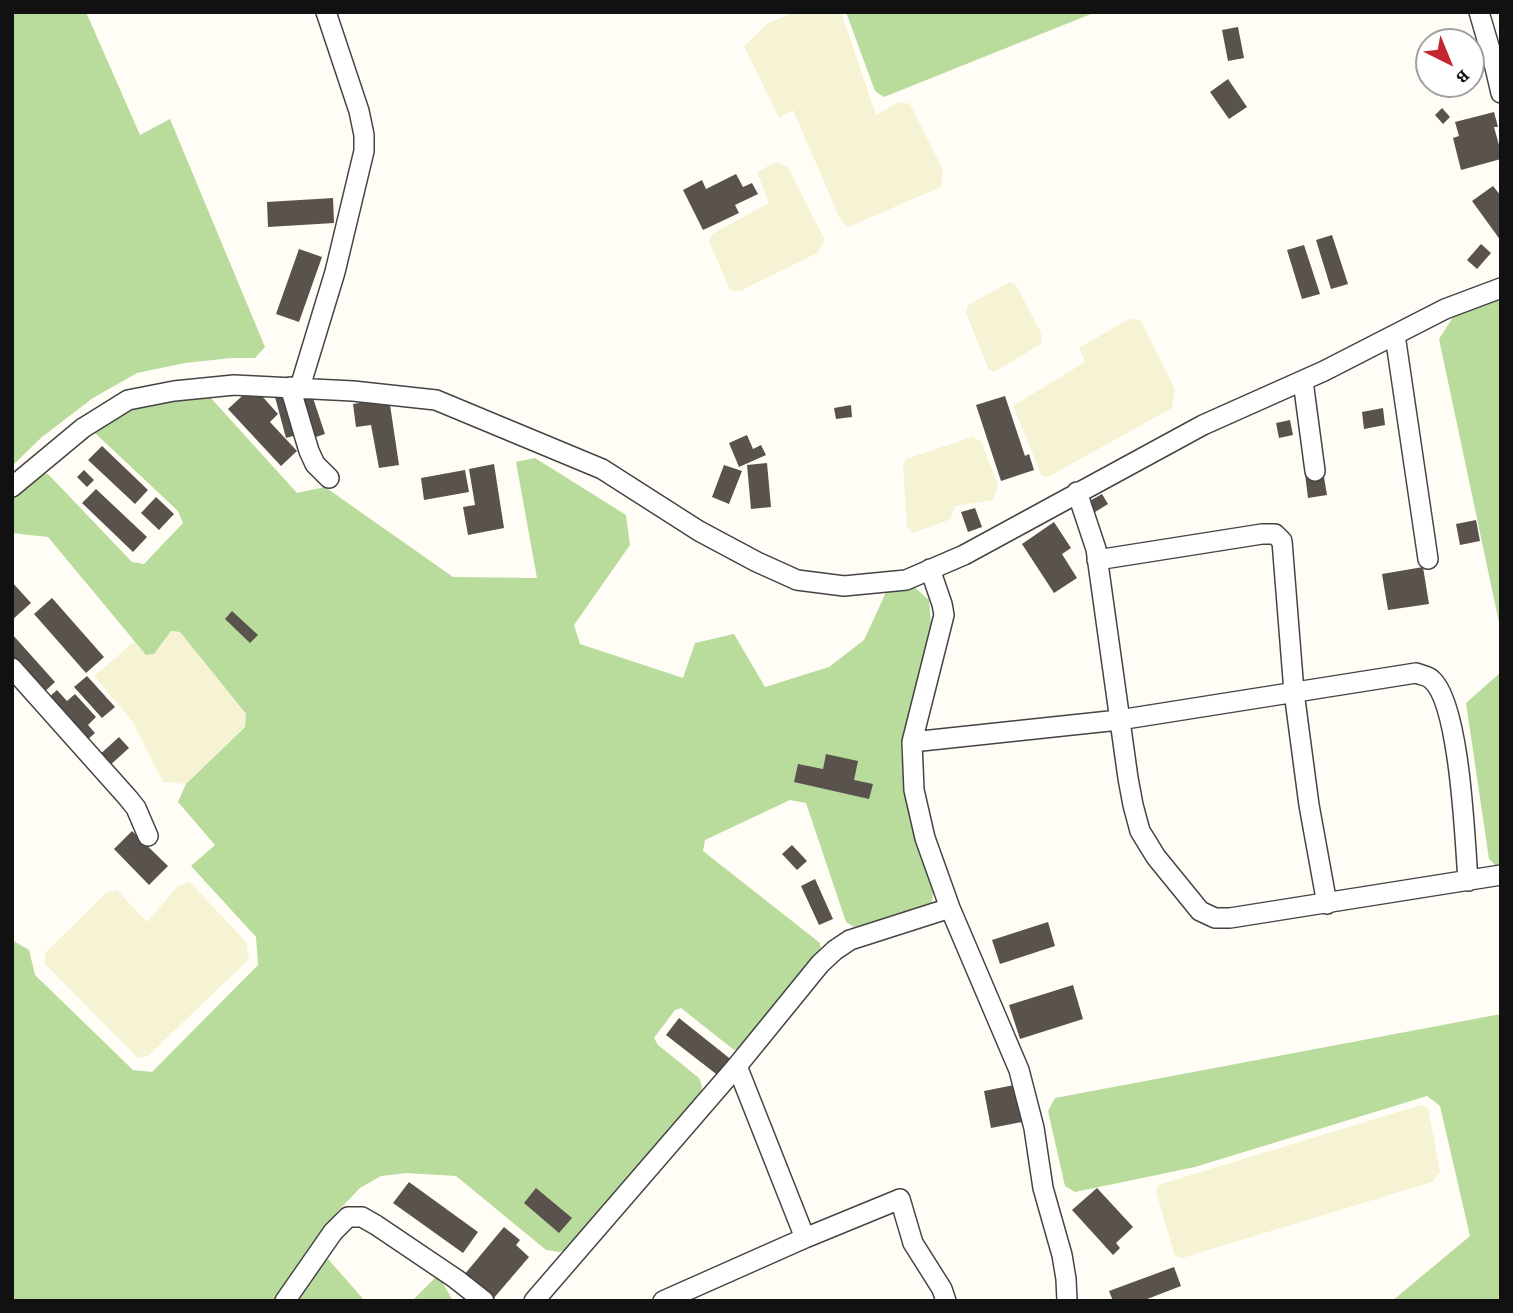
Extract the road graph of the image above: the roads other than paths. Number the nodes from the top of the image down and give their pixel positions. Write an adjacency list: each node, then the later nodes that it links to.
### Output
1 (326, 12): 7 (street)
2 (1479, 12): 3 (street)
3 (1501, 93)
4 (1501, 288): 5 (street)
5 (1395, 335): 6 (street); 12 (street)
6 (1303, 381): 8 (street); 11 (street)
7 (295, 387): 9 (street); 10 (street); 14 (street)
8 (1315, 471)
9 (329, 478)
10 (12, 487)
11 (1077, 492): 13 (street); 14 (street)
12 (1428, 559)
13 (1097, 560): 16 (street); 17 (street)
14 (930, 569): 18 (street)
15 (12, 668): 19 (street)
16 (1293, 692): 17 (street); 21 (street); 22 (street)
17 (1119, 720): 18 (street); 22 (street)
18 (912, 742): 23 (street)
19 (148, 836)
20 (1501, 876): 21 (street)
21 (1468, 881): 22 (street)
22 (1327, 904)
23 (950, 908): 24 (street); 31 (street)
24 (737, 1066): 25 (street); 28 (street)
25 (805, 1238): 29 (street); 30 (street)
26 (285, 1301): 27 (street)
27 (484, 1301)
28 (534, 1301)
29 (663, 1301)
30 (946, 1301)
31 (1067, 1301)

